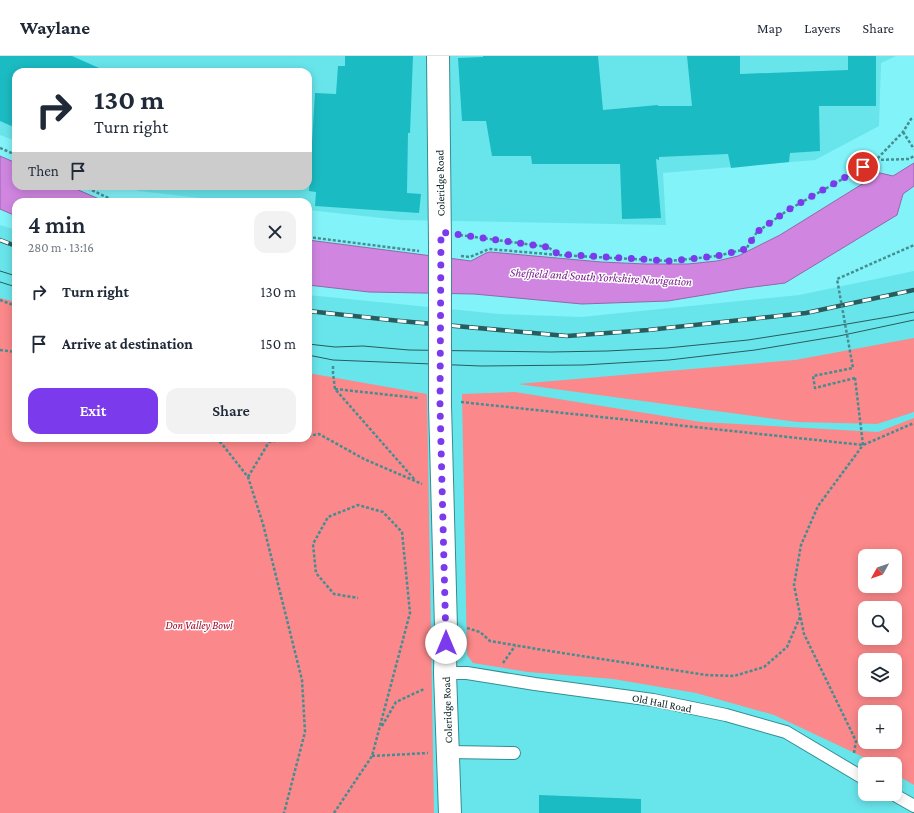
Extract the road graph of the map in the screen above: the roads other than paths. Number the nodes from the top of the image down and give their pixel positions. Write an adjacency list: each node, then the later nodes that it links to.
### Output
1 (438, 56): 2 (street, Coleridge Road, bridge)
2 (446, 673): 3 (street, Coleridge Road); 5 (lane, Old Hall Road)
3 (448, 752): 4 (lane); 8 (street, Coleridge Road)
4 (514, 753)
5 (858, 775)
6 (902, 799): 7 (lane)
7 (914, 806)
8 (450, 813)

